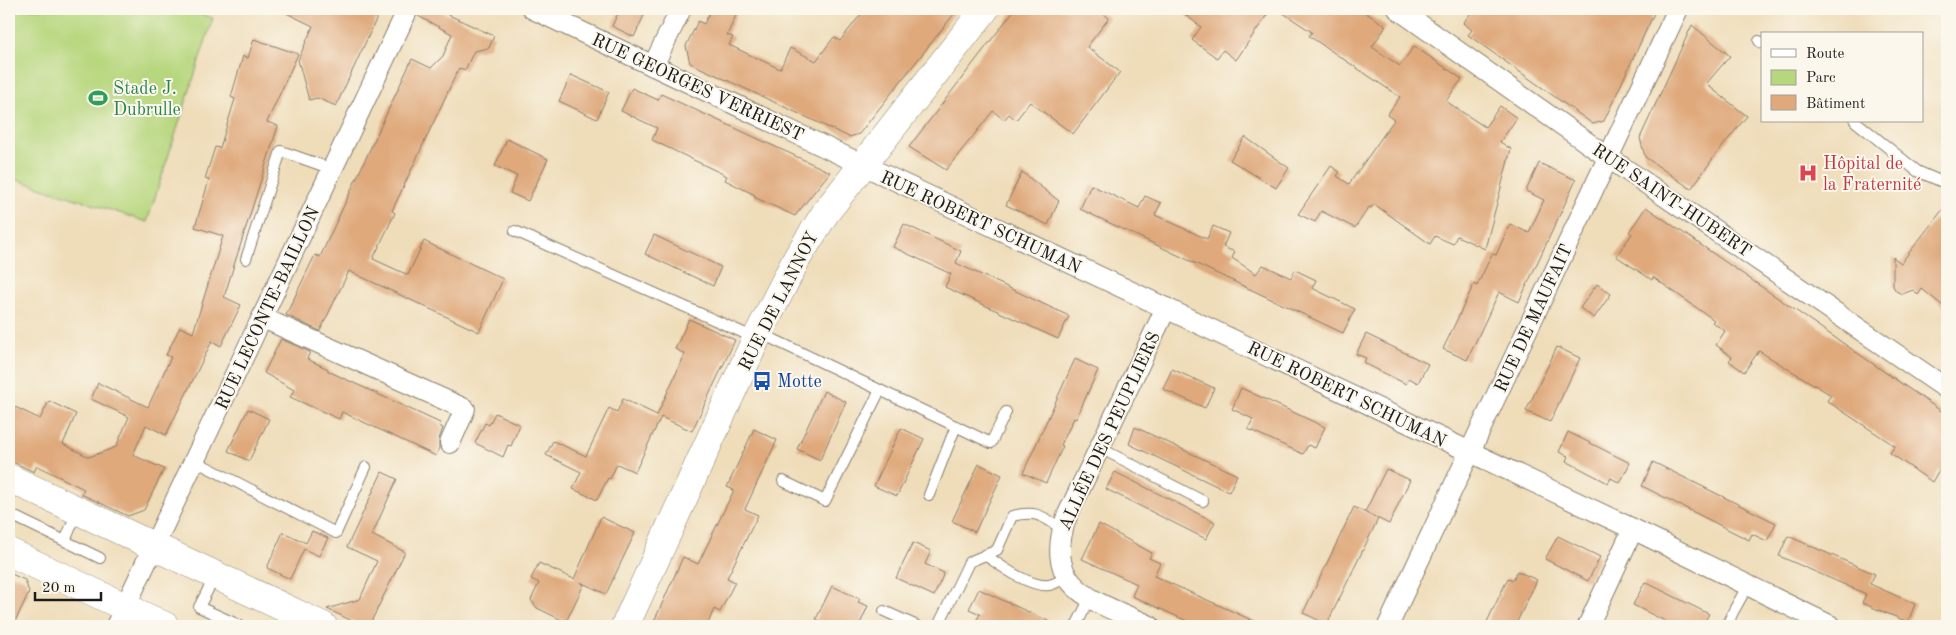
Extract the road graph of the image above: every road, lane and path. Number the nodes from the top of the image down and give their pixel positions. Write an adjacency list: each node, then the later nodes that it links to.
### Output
1 (408, 9): 11 (street, RUE LECONTE-BAILLON)
2 (533, 9): 7 (street, RUE GEORGES VERRIEST)
3 (681, 9): 7 (street)
4 (986, 9): 10 (main road, RUE DE LANNOY)
5 (1398, 9): 9 (street, RUE SAINT-HUBERT)
6 (1678, 9): 9 (street, RUE DE MAUFAIT)
7 (653, 66): 10 (street, RUE GEORGES VERRIEST)
8 (1856, 122): 12 (lane)
9 (1609, 158): 18 (street, RUE SAINT-HUBERT); 24 (street, RUE DE MAUFAIT)
10 (863, 165): 15 (street, RUE ROBERT SCHUMAN); 17 (main road, RUE DE LANNOY)
11 (332, 169): 14 (lane); 16 (street, RUE LECONTE-BAILLON)
12 (1947, 184)
13 (515, 230): 17 (lane)
14 (246, 259)
15 (1166, 308): 23 (street, ALLÉE DES PEUPLIERS); 24 (street, RUE ROBERT SCHUMAN)
16 (263, 318): 22 (street); 25 (street, RUE LECONTE-BAILLON)
17 (758, 336): 19 (lane); 49 (main road, RUE DE LANNOY)
18 (1947, 389)
19 (880, 390): 21 (lane); 28 (lane)
20 (1006, 412): 21 (lane)
21 (956, 426): 29 (lane)
22 (450, 443)
23 (1100, 448): 30 (lane); 33 (street, ALLÉE DES PEUPLIERS)
24 (1470, 453): 34 (street, RUE ROBERT SCHUMAN); 54 (street, RUE DE MAUFAIT)
25 (195, 461): 26 (lane); 36 (street, RUE LECONTE-BAILLON)
26 (366, 467)
27 (9, 478): 31 (main road)
28 (784, 481)
29 (929, 495)
30 (1203, 501)
31 (77, 510): 35 (lane); 36 (main road)
32 (9, 514): 35 (lane)
33 (1062, 529): 38 (lane); 41 (street, ALLÉE DES PEUPLIERS)
34 (1634, 529): 42 (street, RUE ROBERT SCHUMAN); 55 (street)
35 (65, 541): 39 (lane)
36 (153, 546): 40 (main road); 45 (street, RUE LECONTE-BAILLON)
37 (9, 552): 45 (main road)
38 (985, 555): 41 (lane); 51 (lane)
39 (100, 558)
40 (215, 575): 47 (lane); 48 (main road)
41 (1067, 577): 43 (street)
42 (1748, 586): 56 (lane); 57 (street, RUE ROBERT SCHUMAN)
43 (1090, 598): 52 (lane); 53 (street)
44 (884, 611): 50 (lane)
45 (120, 617): 46 (main road)
46 (165, 626)
47 (241, 626)
48 (323, 626)
49 (625, 626)
50 (917, 626)
51 (938, 626)
52 (1076, 626)
53 (1150, 626)
54 (1388, 626)
55 (1588, 626)
56 (1727, 626)
57 (1831, 626)

